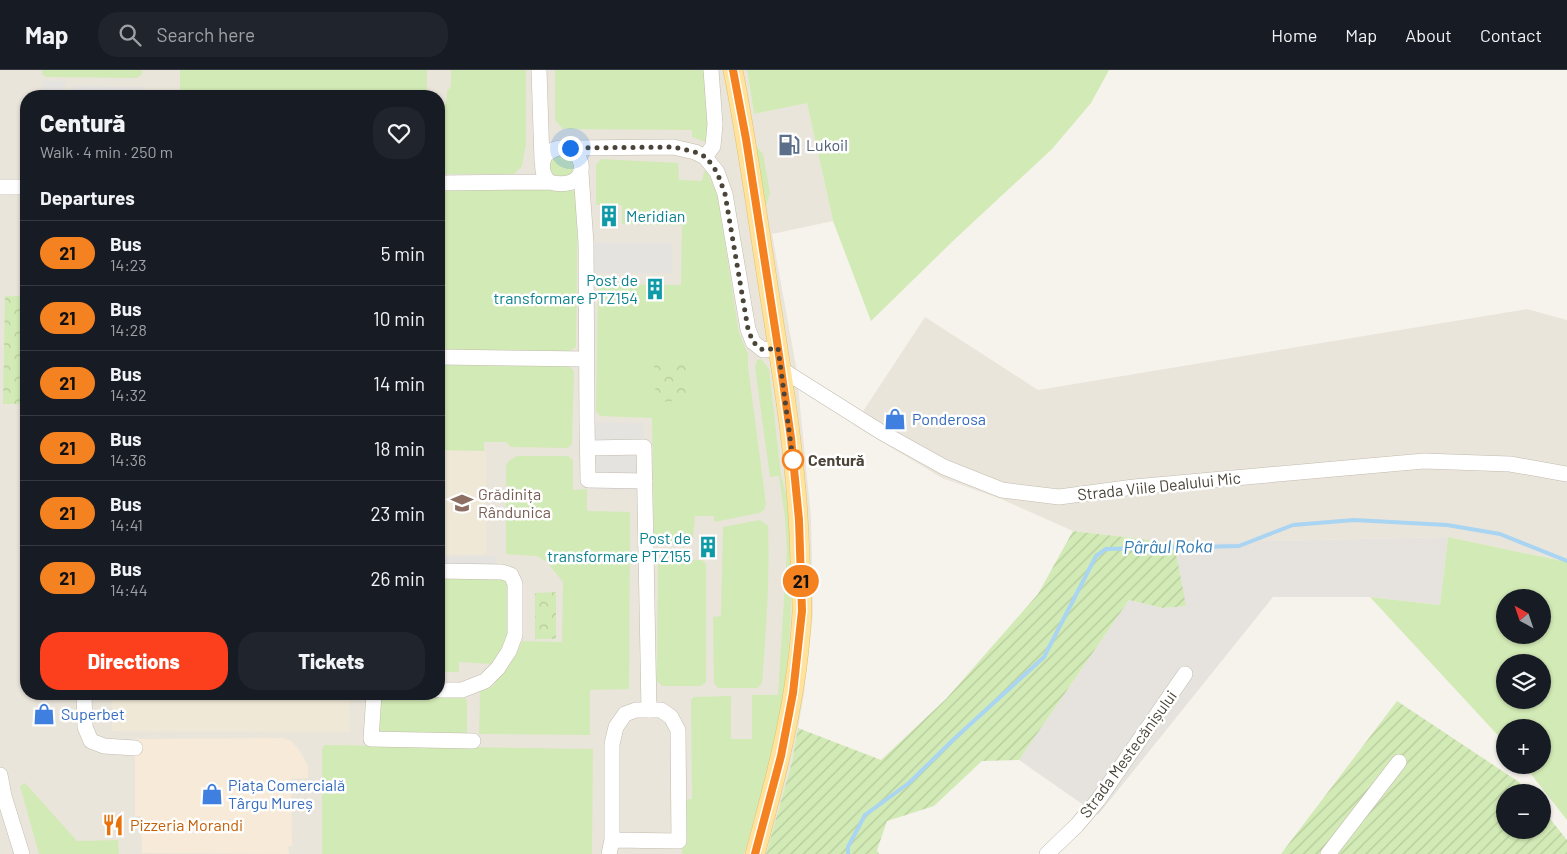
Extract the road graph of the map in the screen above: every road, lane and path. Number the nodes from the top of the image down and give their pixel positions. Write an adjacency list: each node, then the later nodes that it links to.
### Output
1 (539, 70): 6 (street)
2 (711, 70): 5 (street)
3 (733, 70): 12 (main road)
4 (570, 148): 5 (street); 6 (street); 7 (street)
5 (706, 157): 12 (street)
6 (542, 161): 8 (street)
7 (581, 173): 8 (street); 14 (street)
8 (549, 182): 9 (street)
9 (445, 183)
10 (0, 187): 11 (street)
11 (20, 187)
12 (778, 348): 15 (main road)
13 (445, 357): 14 (street)
14 (586, 359): 16 (street)
15 (781, 369): 17 (street, Strada Viile Dealului Mic); 31 (main road)
16 (588, 448): 18 (street); 18 (street)
17 (1567, 474)
18 (645, 481): 24 (street)
19 (445, 571): 21 (street)
20 (1185, 674): 32 (street, Strada Mestecănișului)
21 (445, 690)
22 (84, 700): 26 (street)
23 (372, 700): 25 (street)
24 (649, 710): 29 (street); 29 (street)
25 (473, 741)
26 (135, 748)
27 (1399, 762): 33 (street)
28 (0, 776): 30 (street)
29 (611, 847)
30 (22, 854)
31 (755, 854)
32 (1047, 854)
33 (1328, 854)

